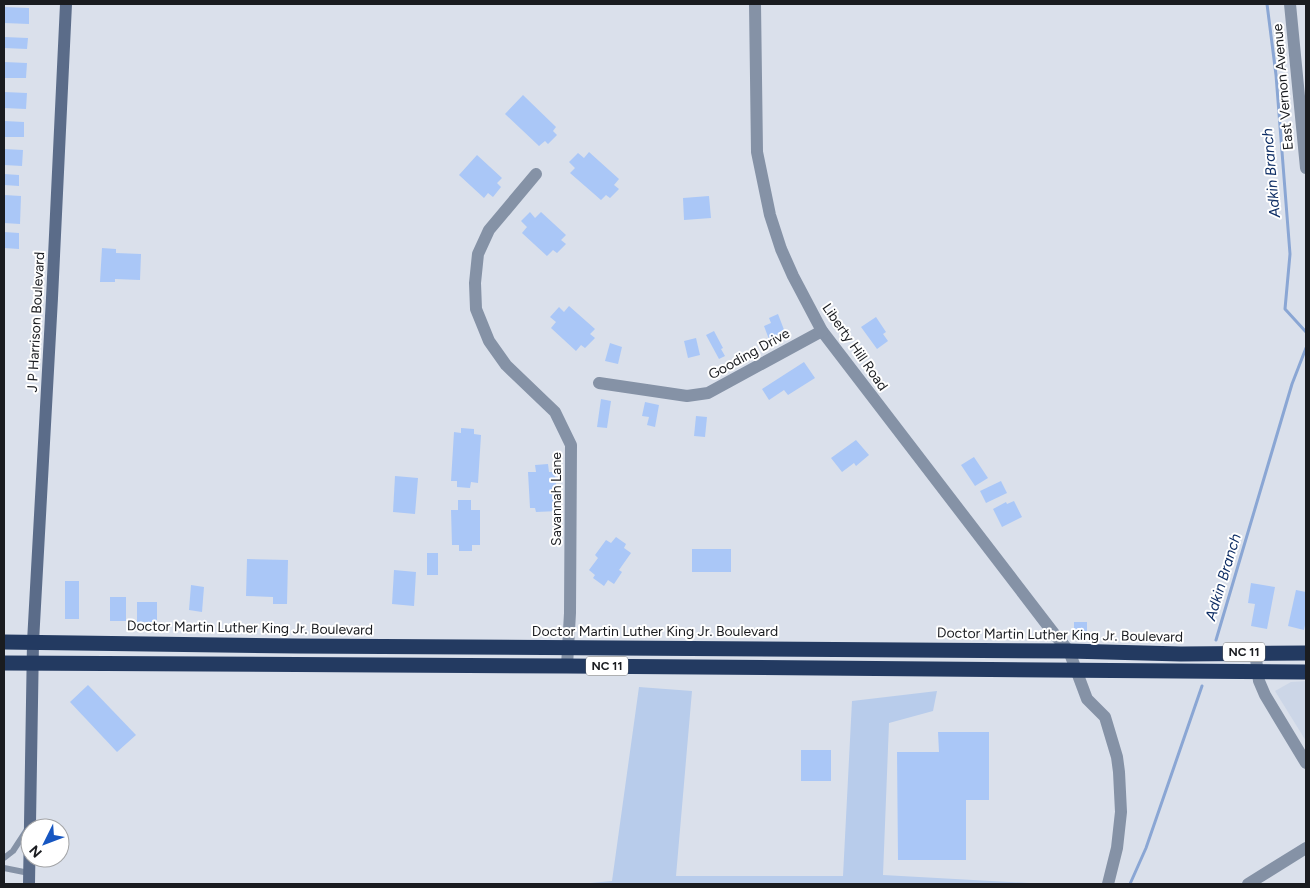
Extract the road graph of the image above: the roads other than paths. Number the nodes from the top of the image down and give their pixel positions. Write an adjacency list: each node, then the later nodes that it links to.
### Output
1 (66, 4): 9 (street, J P Harrison Boulevard)
2 (755, 4): 6 (street, Liberty Hill Road)
3 (1290, 4): 4 (street, East Vernon Avenue)
4 (1306, 168)
5 (536, 174): 10 (street, Savannah Lane)
6 (822, 331): 7 (street, Gooding Drive); 11 (street, Liberty Hill Road)
7 (599, 383)
8 (4, 642): 9 (highway, Doctor Martin Luther King Jr. Boulevard / NC 11)
9 (33, 642): 10 (highway, Doctor Martin Luther King Jr. Boulevard / NC 11); 15 (street, J P Harrison Boulevard)
10 (567, 647): 11 (highway, Doctor Martin Luther King Jr. Boulevard / NC 11); 16 (street, Savannah Lane)
11 (1070, 651): 12 (highway, Doctor Martin Luther King Jr. Boulevard / NC 11); 17 (street)
12 (1255, 652): 13 (highway, Doctor Martin Luther King Jr. Boulevard / NC 11); 18 (street)
13 (1306, 652)
14 (4, 663): 15 (highway, NC 11)
15 (33, 664): 16 (highway, NC 11); 21 (street, J P Harrison Boulevard)
16 (567, 666): 17 (highway, NC 11)
17 (1077, 671): 18 (highway, NC 11); 27 (street)
18 (1258, 672): 19 (highway, NC 11); 20 (street)
19 (1306, 672)
20 (1306, 763)
21 (29, 818)
22 (20, 843): 24 (lane)
23 (1306, 848): 28 (street)
24 (4, 858)
25 (4, 868): 26 (lane)
26 (29, 878)
27 (1108, 884)
28 (1248, 884)

